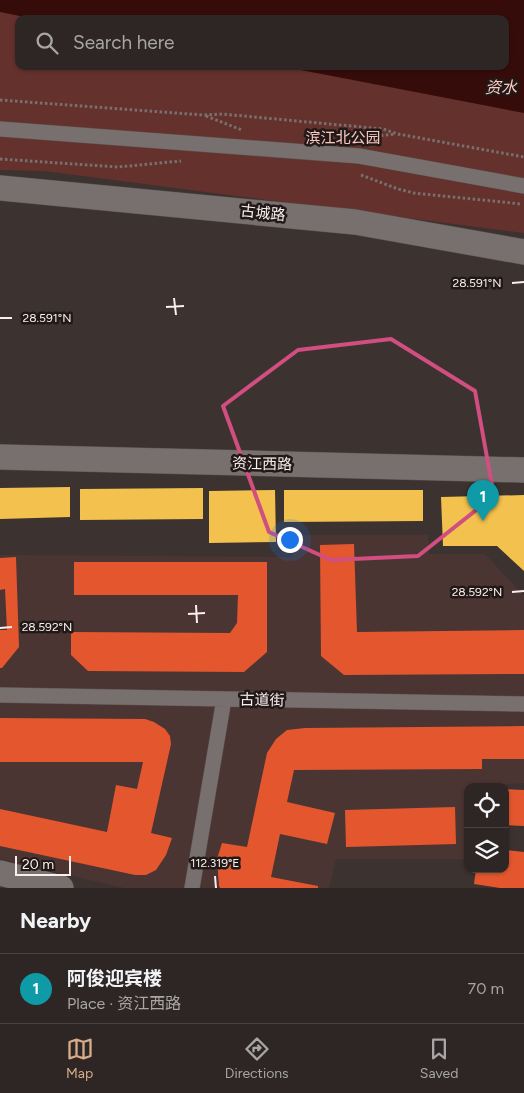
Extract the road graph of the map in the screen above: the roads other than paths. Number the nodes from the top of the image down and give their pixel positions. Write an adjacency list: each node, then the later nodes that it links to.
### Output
1 (0, 129): 2 (street)
2 (524, 186)
3 (0, 188): 4 (street, 古城路)
4 (524, 252)
5 (0, 458): 6 (street, 资江西路)
6 (524, 470)
7 (0, 695): 8 (street, 古道街)
8 (224, 699): 9 (street, 古道街); 12 (street)
9 (524, 704)
10 (0, 873): 11 (street)
11 (61, 888)
12 (192, 888)

